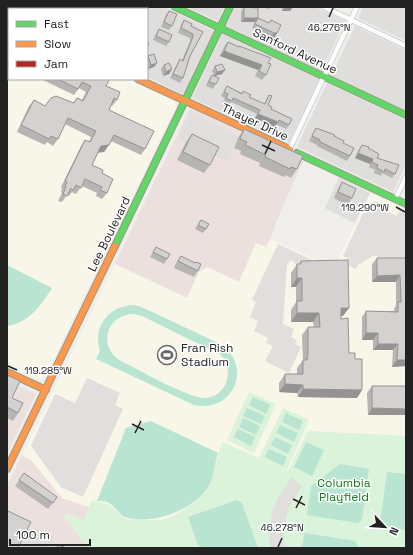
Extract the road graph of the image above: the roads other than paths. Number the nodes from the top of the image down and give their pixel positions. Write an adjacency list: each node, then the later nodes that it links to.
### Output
1 (175, 7): 6 (street, Sanford Avenue)
2 (230, 7): 6 (street, Lee Boulevard)
3 (324, 7): 5 (street)
4 (357, 7): 5 (street)
5 (351, 20): 7 (street); 8 (street)
6 (220, 28): 8 (street, Sanford Avenue); 10 (street, Lee Boulevard)
7 (406, 46)
8 (323, 76): 11 (street, Sanford Avenue); 12 (street)
9 (140, 80): 10 (street, Thayer Drive)
10 (185, 101): 12 (street, Thayer Drive); 17 (street, Lee Boulevard)
11 (406, 115)
12 (289, 150): 14 (street, Thayer Drive)
13 (406, 177): 14 (street)
14 (395, 199): 15 (street, Thayer Drive)
15 (406, 204)
16 (7, 372): 17 (street)
17 (46, 390): 18 (street, Lee Boulevard)
18 (7, 469)

